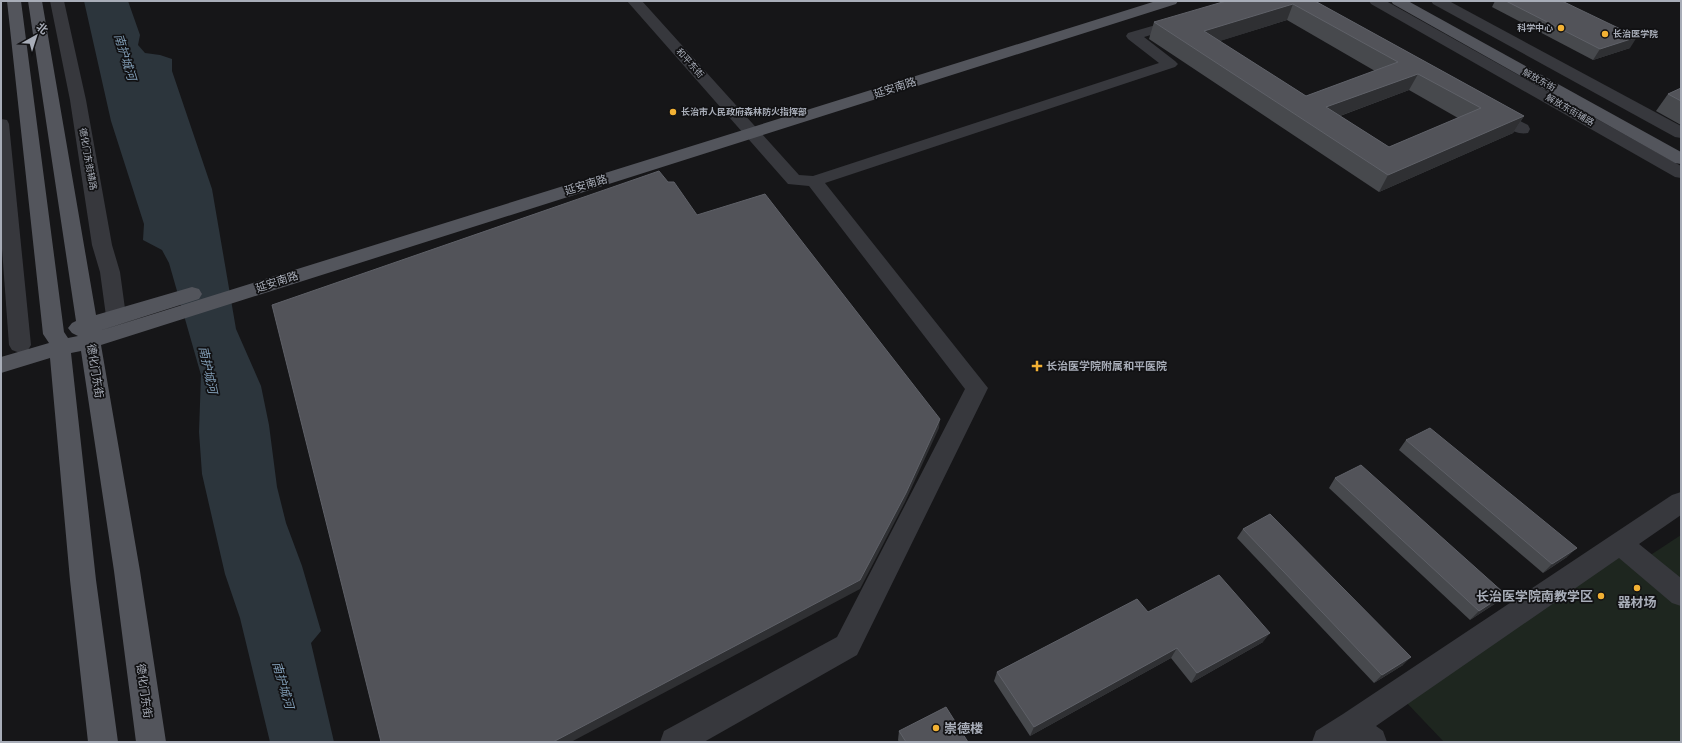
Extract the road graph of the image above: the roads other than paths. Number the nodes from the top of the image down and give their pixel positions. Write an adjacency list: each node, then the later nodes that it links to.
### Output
1 (14, 1): 24 (main road)
2 (35, 1): 23 (main road, 德化门东街)
3 (58, 1): 21 (street, 德化门东街辅路)
4 (634, 1): 14 (street, 和平东街)
5 (1141, 1): 14 (main road, 延安南路)
6 (1171, 1): 14 (main road, 延安南路)
7 (1376, 1): 19 (street, 解放东街辅路)
8 (1398, 1): 18 (main road, 解放东街)
9 (1416, 1): 17 (main road, 解放东街)
10 (1438, 1): 16 (street)
11 (1200, 16): 20 (street)
12 (1480, 106): 15 (street)
13 (1, 124): 25 (street)
14 (749, 129): 20 (street, 和平东街); 22 (main road, 延安南路)
15 (1522, 129)
16 (1681, 133)
17 (1681, 146)
18 (1681, 159)
19 (1681, 173)
20 (814, 181): 33 (street)
21 (116, 316): 22 (main road, 延安南路); 23 (main road, 延安南路)
22 (137, 318): 23 (main road, 延安南路)
23 (89, 333): 24 (main road, 延安南路); 32 (main road, 德化门东街)
24 (57, 341): 25 (main road, 延安南路); 26 (main road, 延安南路); 31 (main road)
25 (10, 348)
26 (1, 364)
27 (1681, 502): 28 (street)
28 (1620, 544): 29 (street); 30 (street)
29 (1681, 594)
30 (1362, 733): 34 (street)
31 (103, 742)
32 (151, 742)
33 (675, 742)
34 (1327, 742)

